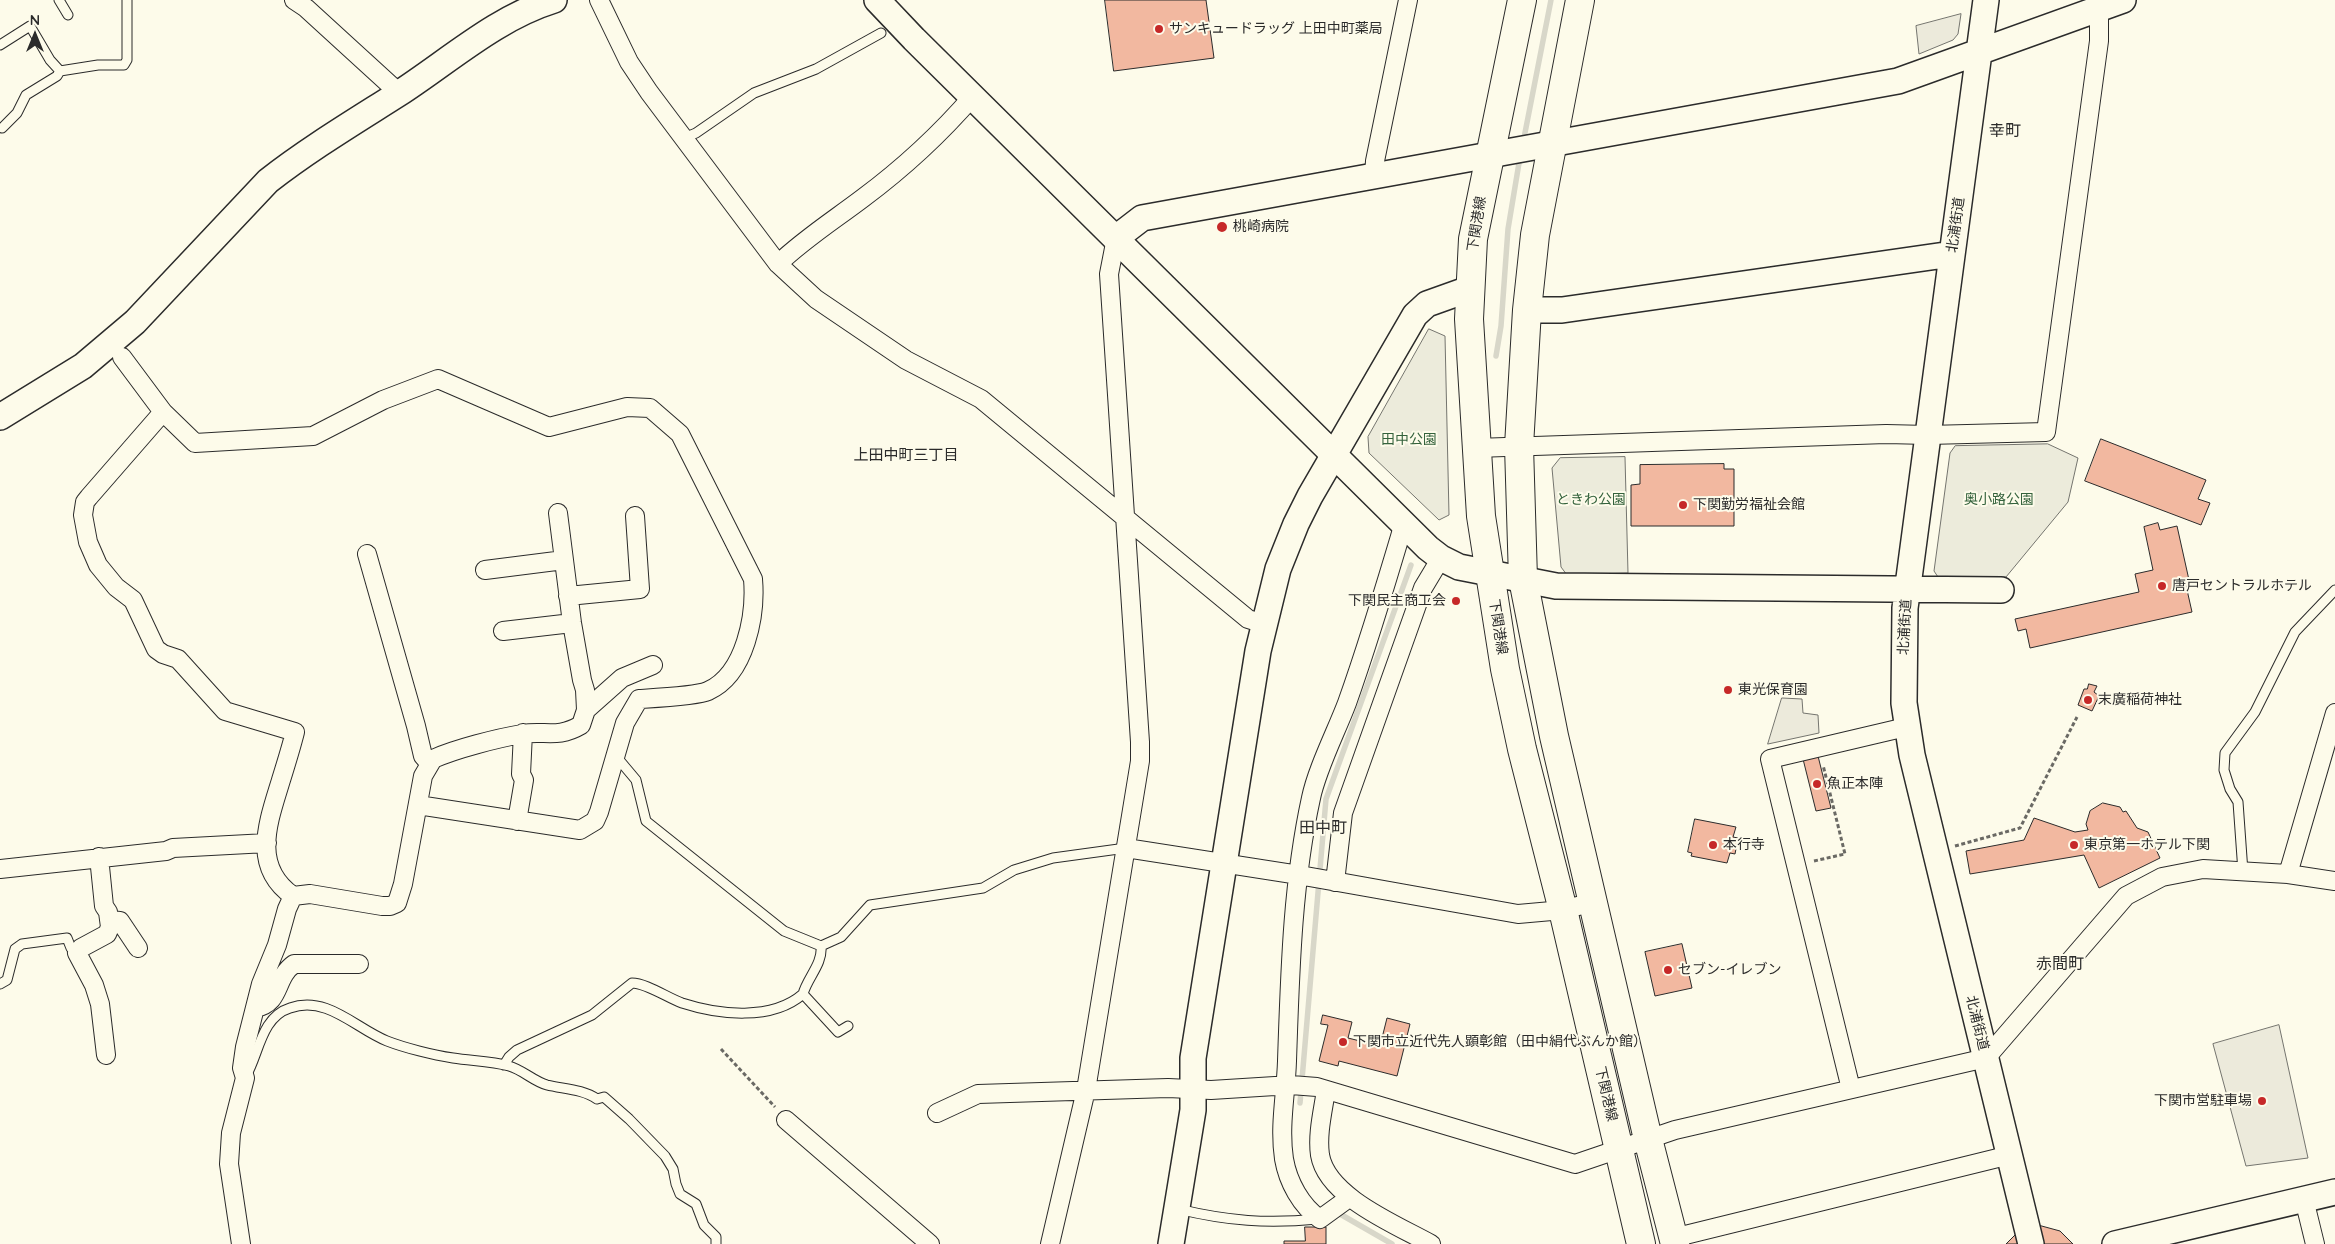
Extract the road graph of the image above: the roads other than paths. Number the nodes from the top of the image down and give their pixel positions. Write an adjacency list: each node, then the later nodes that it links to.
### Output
1 (59, 0): 13 (lane)
2 (127, 0): 17 (lane)
3 (294, 0): 18 (street)
4 (599, 0): 21 (street)
5 (877, 0): 19 (street)
6 (1408, 0): 24 (street)
7 (1522, 0): 23 (main road, 下関港線)
8 (1580, 0): 22 (main road)
9 (1986, 0): 16 (street, 北浦街道)
10 (2123, 0): 12 (street)
11 (542, 2): 18 (street)
12 (2099, 9): 16 (street); 33 (street)
13 (68, 15)
14 (881, 33): 21 (lane)
15 (0, 44): 17 (lane)
16 (1980, 51): 22 (street); 26 (street, 北浦街道)
17 (60, 71): 20 (lane)
18 (399, 93): 32 (street)
19 (973, 96): 25 (street); 27 (street)
20 (2, 128)
21 (684, 138): 27 (street)
22 (1546, 145): 23 (street); 29 (main road)
23 (1497, 153): 24 (street); 28 (main road, 下関港線)
24 (1374, 176): 25 (street)
25 (1116, 238): 36 (street); 39 (street)
26 (1952, 254): 29 (street); 33 (street, 北浦街道)
27 (778, 264): 39 (street)
28 (1469, 289): 35 (main road, 下関港線); 36 (street)
29 (1527, 310): 34 (main road)
30 (122, 358): 31 (street)
31 (163, 412): 59 (street); 63 (street)
32 (0, 417)
33 (1928, 435): 34 (street); 47 (street, 北浦街道)
34 (1519, 446): 35 (street); 46 (main road)
35 (1476, 448): 45 (main road, 下関港線)
36 (1334, 456): 40 (street); 52 (street)
37 (558, 513): 43 (street)
38 (635, 516): 50 (street)
39 (1124, 518): 52 (street); 64 (street)
40 (1404, 523): 42 (street); 69 (street)
41 (367, 554): 60 (street)
42 (1441, 558): 45 (street); 72 (street)
43 (564, 560): 44 (street); 50 (street)
44 (485, 570)
45 (1489, 574): 46 (street); 75 (main road, 下関港線)
46 (1523, 579): 47 (street); 74 (main road)
47 (1908, 590): 48 (street); 57 (street, 北浦街道)
48 (2001, 590)
49 (2335, 590): 67 (lane)
50 (568, 596): 51 (street)
51 (572, 623): 53 (street); 55 (street)
52 (1264, 624): 66 (street)
53 (503, 632)
54 (653, 665): 55 (street)
55 (586, 710): 58 (street)
56 (2335, 713): 68 (street)
57 (1906, 727): 86 (street, 北浦街道); 92 (street)
58 (523, 733): 60 (street); 62 (street)
59 (615, 755): 62 (street); 77 (lane)
60 (429, 763): 61 (street)
61 (418, 805): 62 (street); 73 (street)
62 (517, 821)
63 (267, 843): 65 (street); 73 (street)
64 (1126, 848): 66 (street); 77 (lane); 93 (street)
65 (99, 857): 70 (street); 76 (street)
66 (1224, 864): 69 (street); 90 (street)
67 (2243, 872): 68 (street); 86 (street)
68 (2288, 874): 71 (street)
69 (1302, 876): 72 (street); 89 (street)
70 (0, 877)
71 (2335, 881)
72 (1332, 882): 75 (street)
73 (293, 896): 83 (street)
74 (1593, 902): 75 (street); 96 (main road)
75 (1563, 910): 97 (main road, 下関港線)
76 (109, 920): 78 (street); 79 (street)
77 (821, 946): 82 (lane)
78 (138, 948)
79 (77, 953): 81 (lane); 85 (street)
80 (359, 964): 83 (street)
81 (0, 984)
82 (803, 994): 84 (lane); 87 (lane)
83 (255, 1008): 88 (street)
84 (848, 1026)
85 (106, 1056)
86 (1986, 1058): 92 (street); 98 (street, 北浦街道)
87 (504, 1065): 88 (lane); 106 (lane)
88 (244, 1078): 105 (street)
89 (1288, 1086): 90 (street); 91 (street); 103 (street)
90 (1194, 1089): 93 (street); 102 (street)
91 (1322, 1089): 97 (street); 100 (street)
92 (1851, 1089): 96 (street)
93 (1086, 1090): 94 (street); 108 (street)
94 (937, 1113)
95 (786, 1120): 107 (street)
96 (1648, 1139): 97 (street); 104 (main road)
97 (1618, 1149): 111 (main road, 下関港線)
98 (2010, 1155): 104 (street); 112 (street, 北浦街道)
99 (2335, 1192): 101 (street)
100 (1349, 1198): 103 (street); 110 (street)
101 (2304, 1199): 113 (street); 114 (street)
102 (1177, 1209): 103 (lane); 109 (street)
103 (1320, 1219)
104 (1674, 1241)
105 (241, 1244)
106 (716, 1244)
107 (930, 1244)
108 (1050, 1244)
109 (1171, 1244)
110 (1431, 1244)
111 (1641, 1244)
112 (2030, 1244)
113 (2115, 1244)
114 (2315, 1244)

